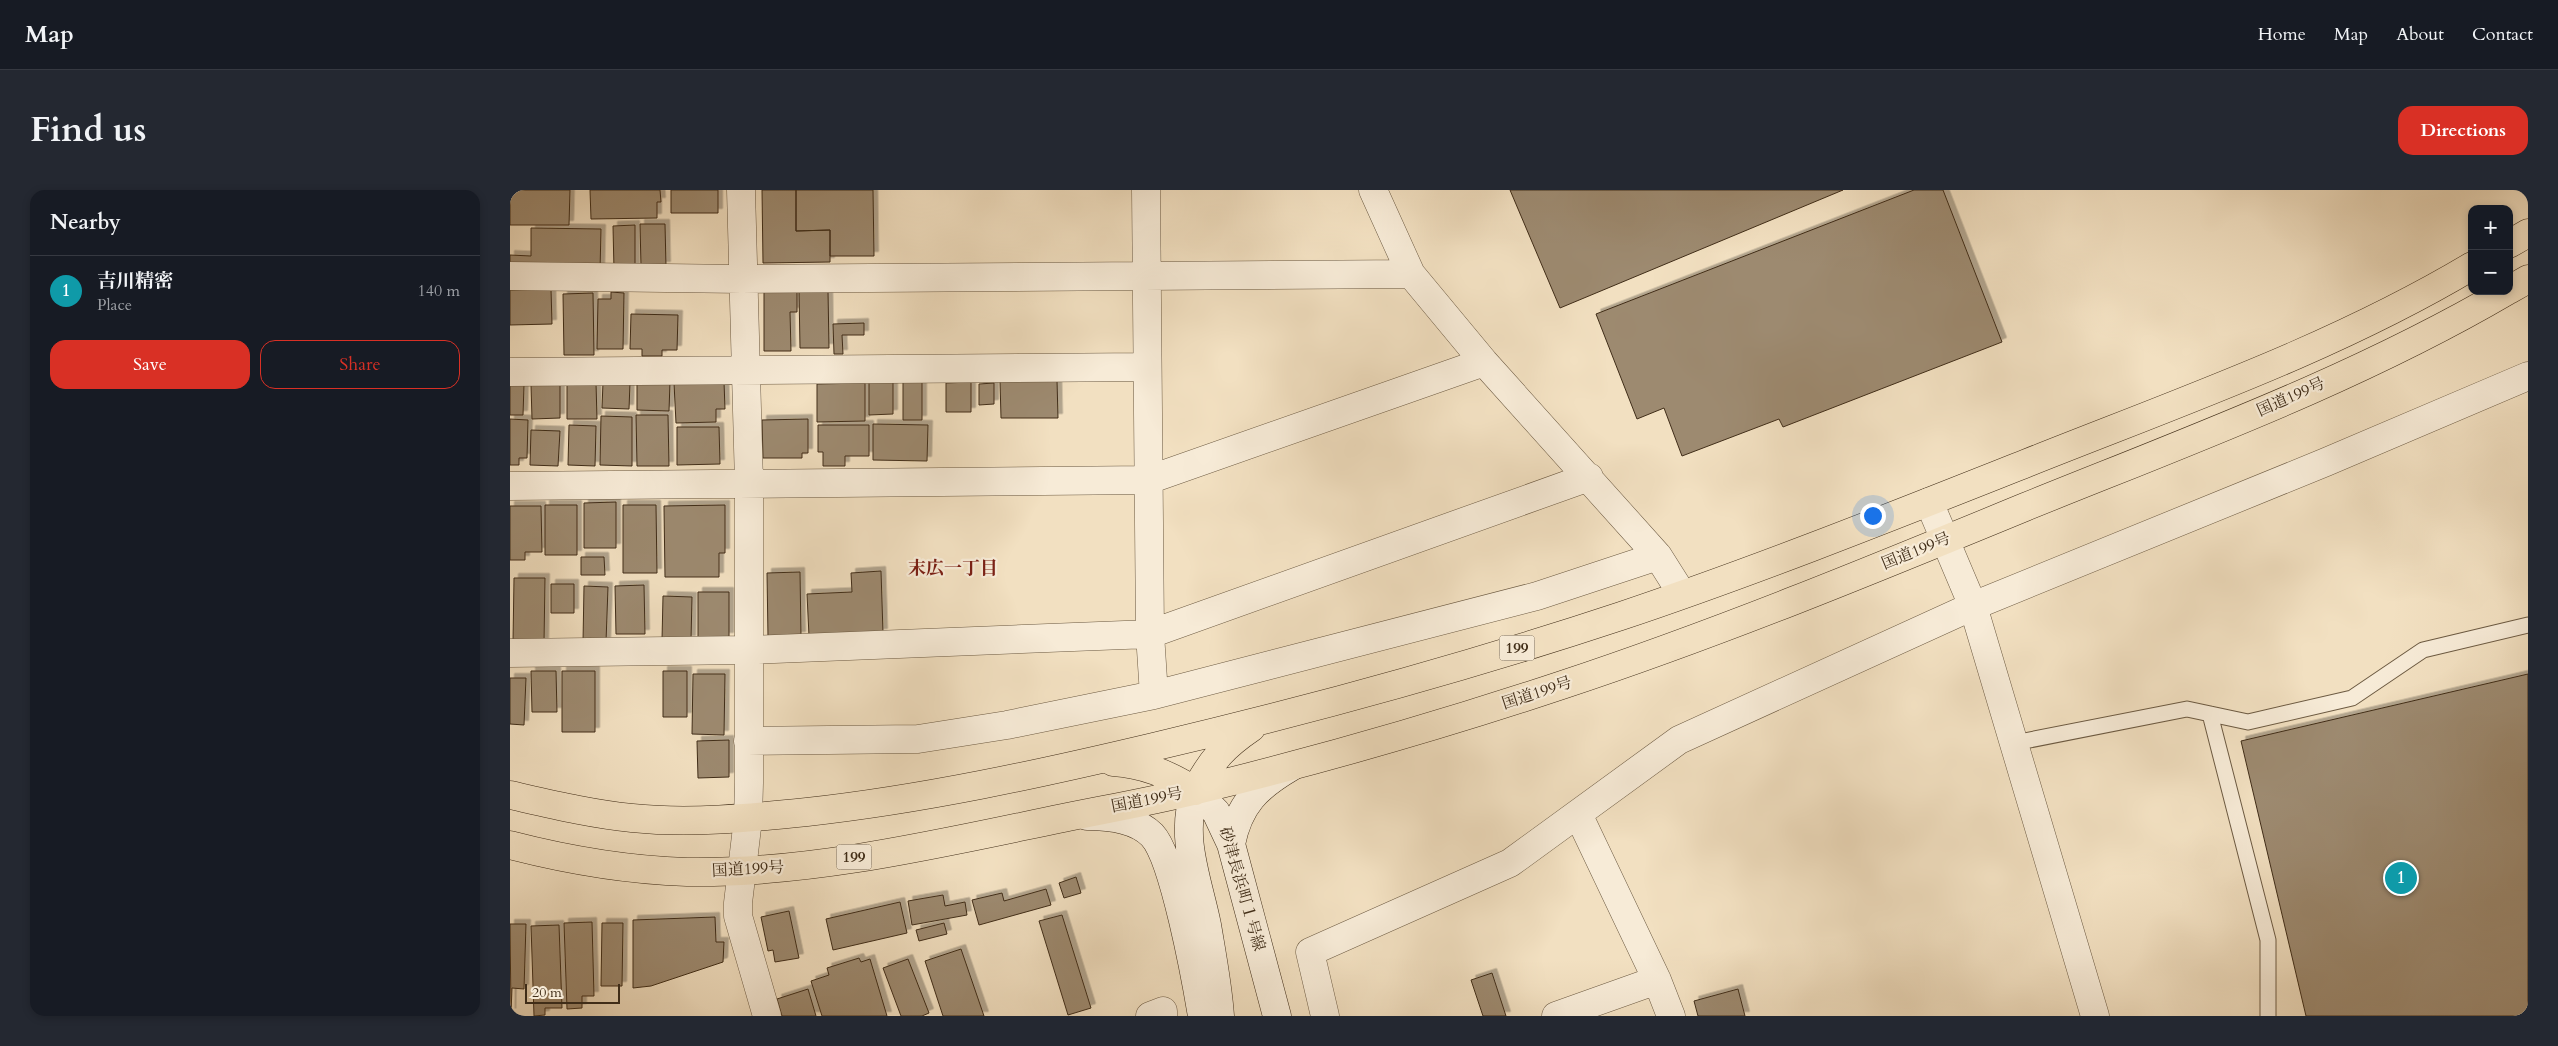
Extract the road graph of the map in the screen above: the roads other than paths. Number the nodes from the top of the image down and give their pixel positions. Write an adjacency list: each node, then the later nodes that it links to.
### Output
1 (741, 190): 10 (street)
2 (1146, 190): 9 (street)
3 (1373, 190): 7 (street)
4 (2528, 233): 5 (highway)
5 (2513, 242)
6 (2468, 268): 23 (highway, 199)
7 (1411, 274): 9 (street); 14 (street)
8 (510, 276): 10 (street)
9 (1146, 277): 10 (street); 15 (street)
10 (742, 279): 16 (street)
11 (2528, 279): 12 (highway, 国道199号 / 199)
12 (2513, 287)
13 (2500, 295): 24 (highway, 国道199号 / 199)
14 (1484, 362): 19 (street); 20 (street)
15 (1147, 367): 16 (street); 20 (street)
16 (745, 369): 17 (street); 21 (street)
17 (510, 372)
18 (2528, 376): 27 (street)
19 (1589, 477): 25 (street); 29 (street)
20 (1148, 480): 21 (street); 29 (street)
21 (749, 483): 22 (street); 30 (street)
22 (510, 486)
23 (1929, 502): 24 (street); 26 (highway, 199)
24 (1947, 539): 27 (street); 38 (highway, 国道199号 / 199)
25 (1658, 556): 26 (street); 32 (street)
26 (1682, 594): 34 (highway, 199)
27 (1973, 606): 36 (street); 41 (street)
28 (2528, 625): 33 (lane)
29 (1150, 634): 30 (street); 32 (street)
30 (747, 650): 31 (street); 35 (street)
31 (510, 653)
32 (1154, 695): 35 (street)
33 (2210, 714): 36 (lane); 58 (lane)
34 (1260, 722): 37 (highway, 199); 39 (highway)
35 (748, 741): 43 (street)
36 (2014, 744): 57 (street)
37 (1094, 761): 39 (highway); 43 (highway, 199)
38 (1298, 763): 39 (highway, 国道199号 / 199); 44 (street)
39 (1195, 791): 42 (highway, 国道199号 / 199); 44 (street, 砂津長浜町１号線); 52 (street)
40 (510, 795): 43 (highway, 199)
41 (1578, 814): 47 (street); 54 (street)
42 (1075, 815): 46 (highway, 国道199号 / 199); 51 (street)
43 (748, 818): 46 (street)
44 (1232, 844): 53 (street, 砂津長浜町１号線)
45 (510, 845): 46 (highway, 国道199号 / 199)
46 (741, 870): 48 (street)
47 (1657, 980): 55 (street); 56 (street)
48 (767, 1016)
49 (1150, 1016): 50 (street)
50 (1163, 1016)
51 (1202, 1016)
52 (1220, 1016)
53 (1277, 1016)
54 (1325, 1016)
55 (1556, 1016)
56 (1671, 1016)
57 (2094, 1016)
58 (2268, 1016)

